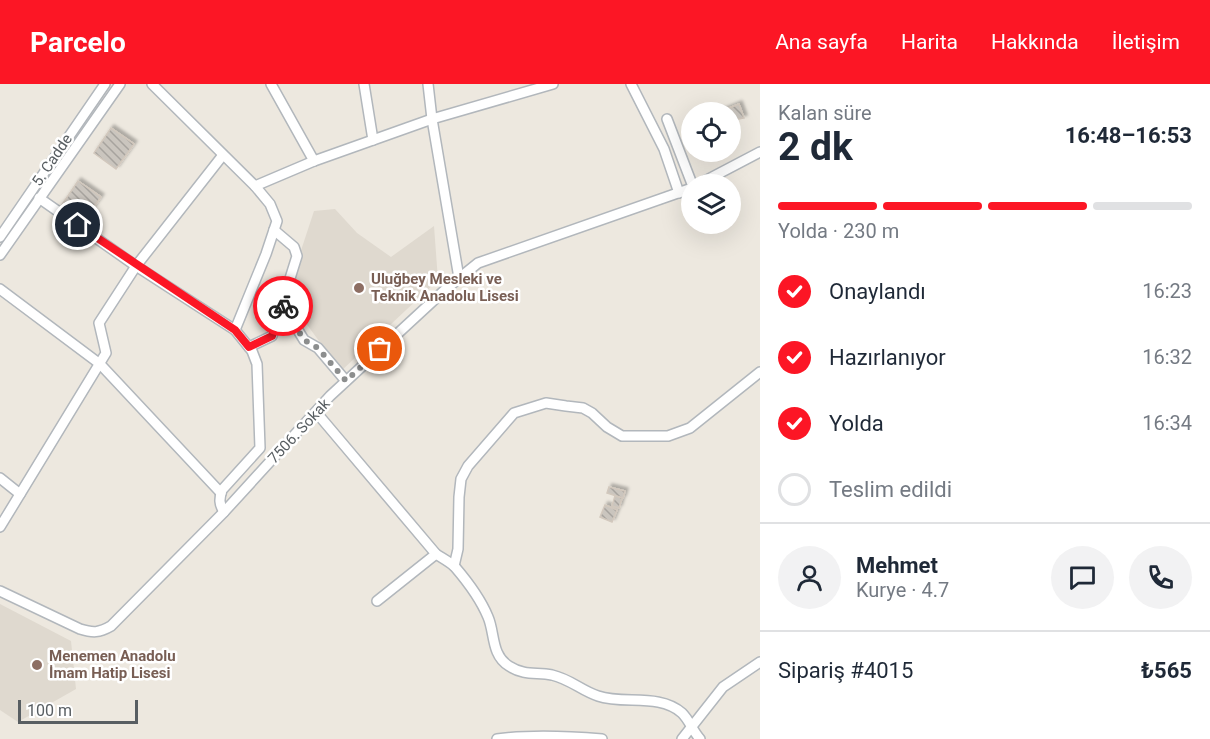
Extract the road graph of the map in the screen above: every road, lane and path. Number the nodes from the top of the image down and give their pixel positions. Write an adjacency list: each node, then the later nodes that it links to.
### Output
1 (120, 84): 19 (street)
2 (152, 84): 13 (street)
3 (271, 84): 14 (street)
4 (364, 84): 11 (street)
5 (428, 84): 9 (street)
6 (553, 84): 9 (street)
7 (631, 84): 18 (street)
8 (100, 86): 21 (street, 5. Cadde)
9 (432, 119): 11 (street); 24 (street)
10 (667, 119): 15 (street)
11 (373, 140): 14 (street)
12 (760, 152): 16 (street)
13 (223, 155): 17 (street); 23 (street)
14 (314, 161): 17 (street)
15 (688, 174)
16 (718, 174)
17 (255, 186): 20 (street)
18 (679, 193): 24 (street, 7506. Sokak)
19 (39, 198): 22 (street); 23 (street)
20 (274, 230): 26 (street); 27 (street)
21 (0, 237)
22 (0, 255)
23 (136, 266): 27 (street); 29 (street)
24 (459, 278): 31 (street, 7506. Sokak)
25 (0, 289): 29 (street)
26 (282, 304): 28 (street); 31 (street)
27 (235, 330): 28 (street)
28 (249, 347): 34 (street)
29 (100, 364): 34 (street); 35 (street)
30 (760, 372): 39 (street)
31 (346, 381): 32 (street, 7506. Sokak)
32 (316, 412): 36 (street, 7506. Sokak); 38 (street)
33 (0, 478): 35 (street)
34 (221, 493): 36 (street)
35 (20, 494): 37 (street)
36 (224, 512): 40 (street, 7506. Sokak)
37 (0, 527)
38 (436, 554): 39 (street); 41 (street)
39 (454, 566): 43 (street)
40 (0, 591)
41 (377, 601)
42 (760, 662): 43 (street)
43 (687, 734): 46 (street)
44 (497, 739): 45 (street)
45 (602, 739)
46 (700, 739)

